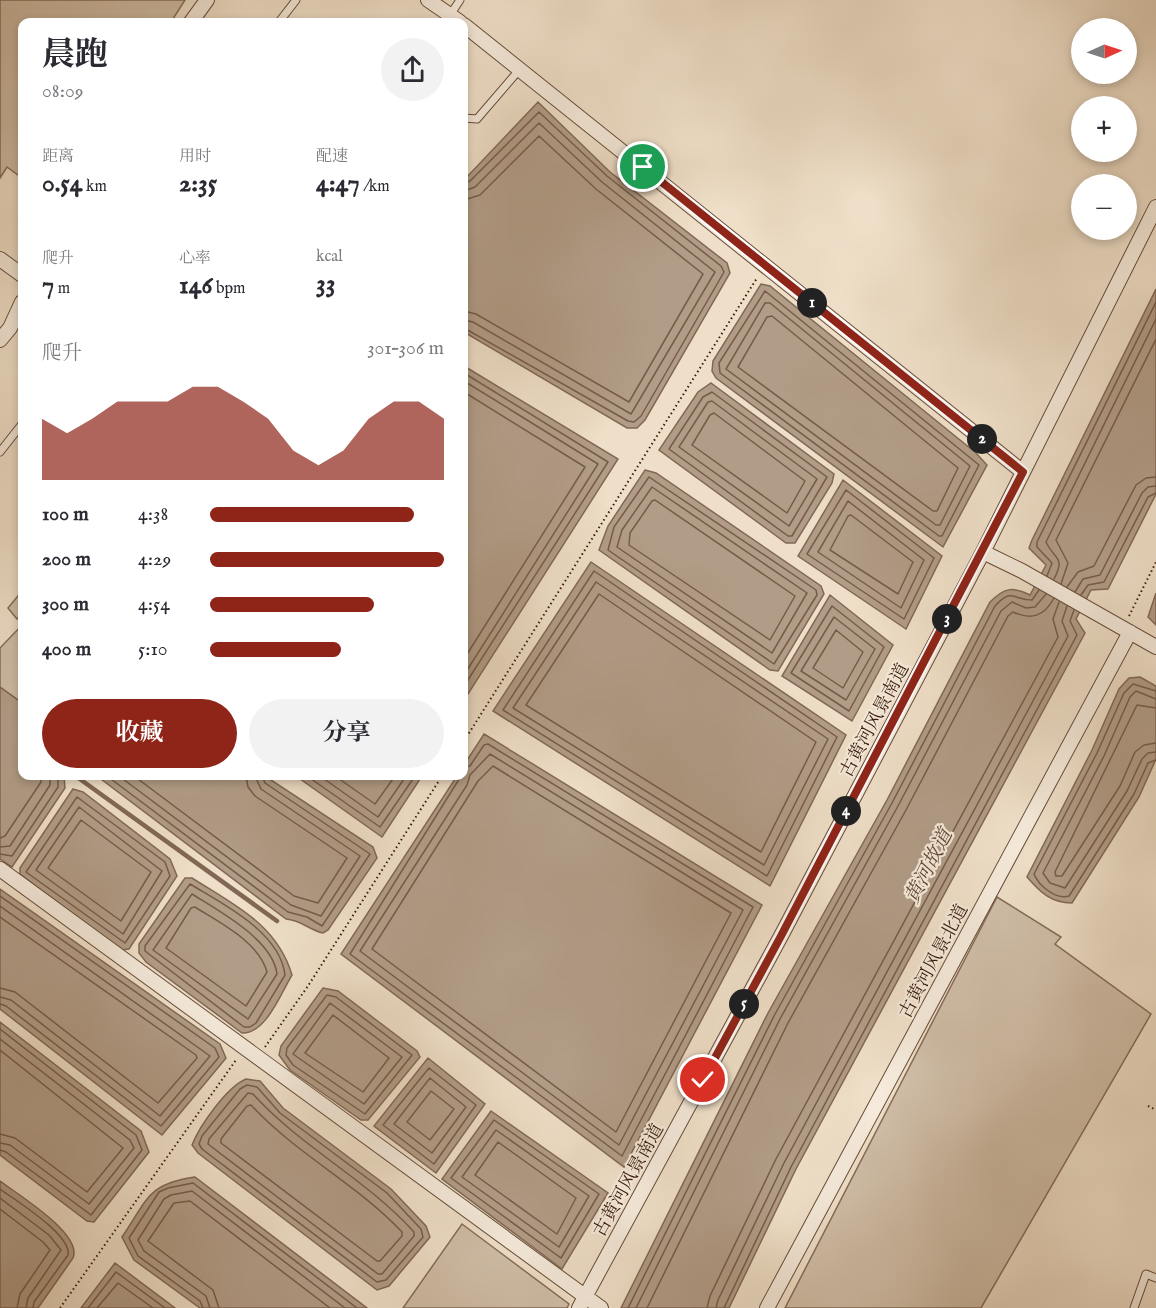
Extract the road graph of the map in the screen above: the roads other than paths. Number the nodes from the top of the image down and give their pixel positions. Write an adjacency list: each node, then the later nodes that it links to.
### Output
1 (207, 0): 5 (street)
2 (296, 0): 6 (lane)
3 (428, 0): 7 (street)
4 (460, 0): 8 (lane)
5 (194, 18)
6 (282, 18)
7 (454, 18)
8 (458, 18)
9 (468, 29): 10 (street)
10 (520, 69): 11 (lane); 19 (street)
11 (468, 118)
12 (1156, 207): 19 (street, 古黄河风景南道)
13 (0, 259): 14 (street)
14 (18, 272)
15 (18, 311): 16 (street)
16 (0, 340)
17 (18, 429): 18 (lane)
18 (0, 452)
19 (1023, 472): 20 (street, 古黄河风景南道)
20 (983, 552): 21 (street); 25 (street, 古黄河风景南道)
21 (1123, 628): 22 (street); 27 (street, 古黄河风景北道)
22 (1156, 646)
23 (0, 869): 25 (street)
24 (1156, 1278): 28 (lane)
25 (582, 1302): 26 (street)
26 (599, 1307)
27 (767, 1308)
28 (1134, 1308)

